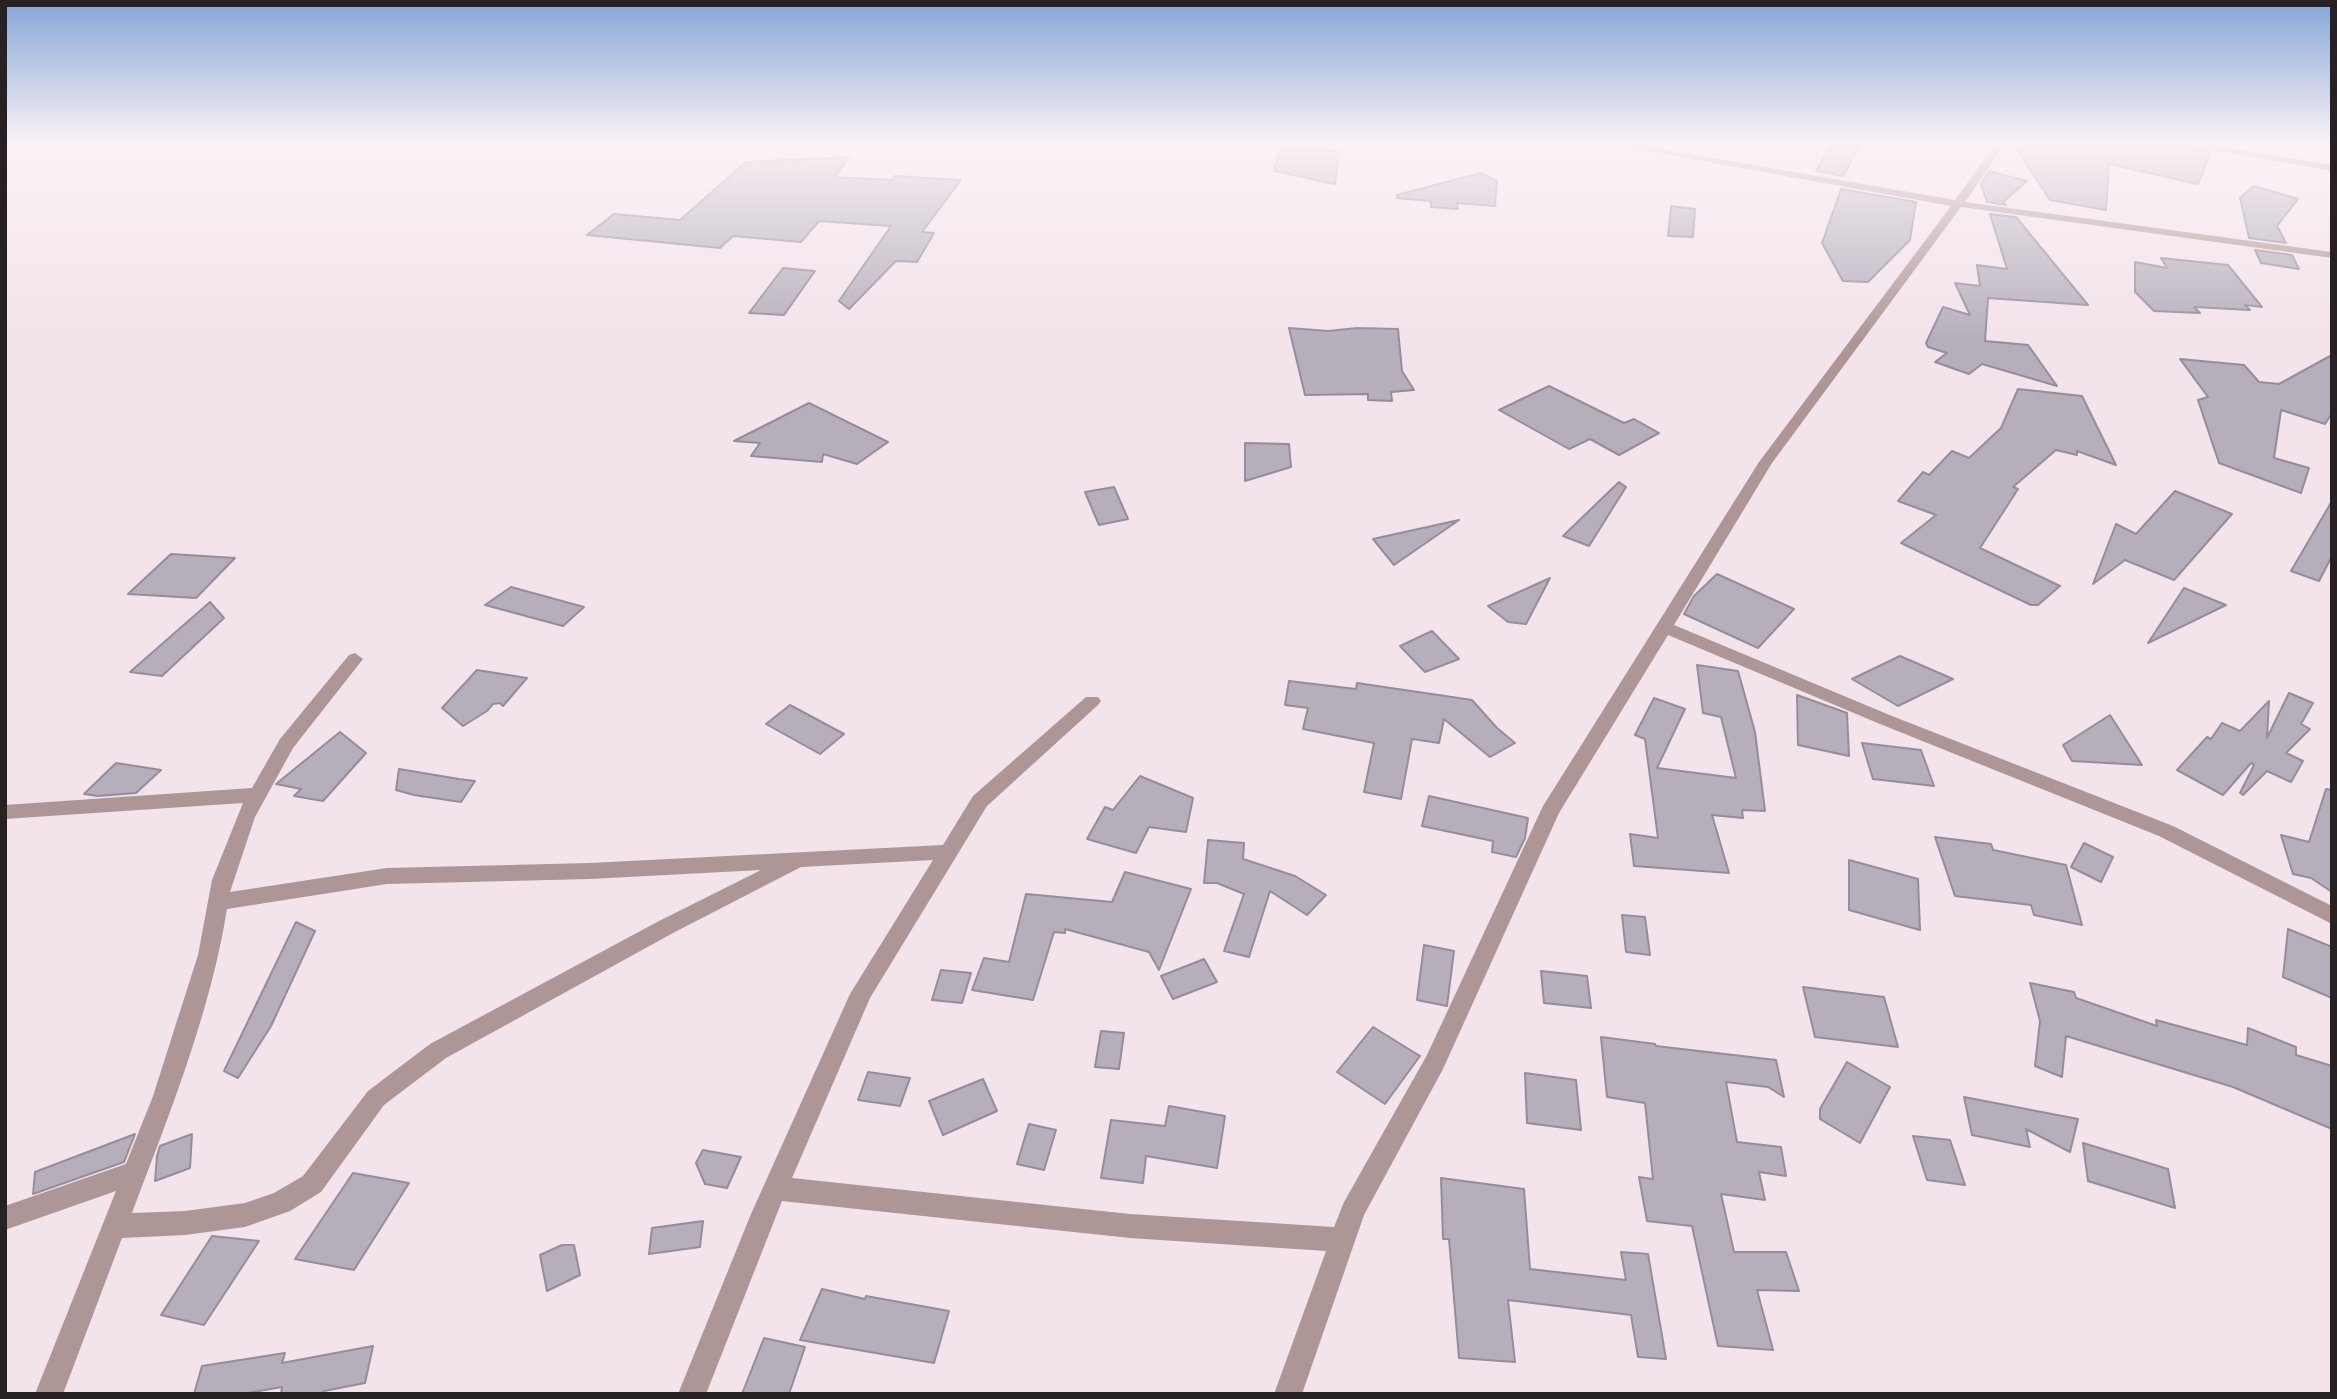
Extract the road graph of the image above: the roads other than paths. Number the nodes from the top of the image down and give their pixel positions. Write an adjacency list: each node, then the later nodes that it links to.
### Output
1 (1954, 209): 4 (street)
2 (1997, 209): 3 (street)
3 (2332, 255)
4 (1664, 627): 12 (street); 17 (street)
5 (355, 659): 7 (street)
6 (1091, 701): 9 (street)
7 (258, 794): 8 (street); 11 (street)
8 (5, 812)
9 (947, 852): 10 (street); 14 (street)
10 (798, 860): 11 (street); 16 (street)
11 (218, 902): 13 (street)
12 (2332, 916)
13 (137, 1172): 15 (street); 16 (street)
14 (775, 1188): 17 (street); 19 (street)
15 (5, 1217)
16 (116, 1226): 18 (street)
17 (1342, 1240): 20 (street)
18 (49, 1394)
19 (692, 1394)
20 (1288, 1394)

